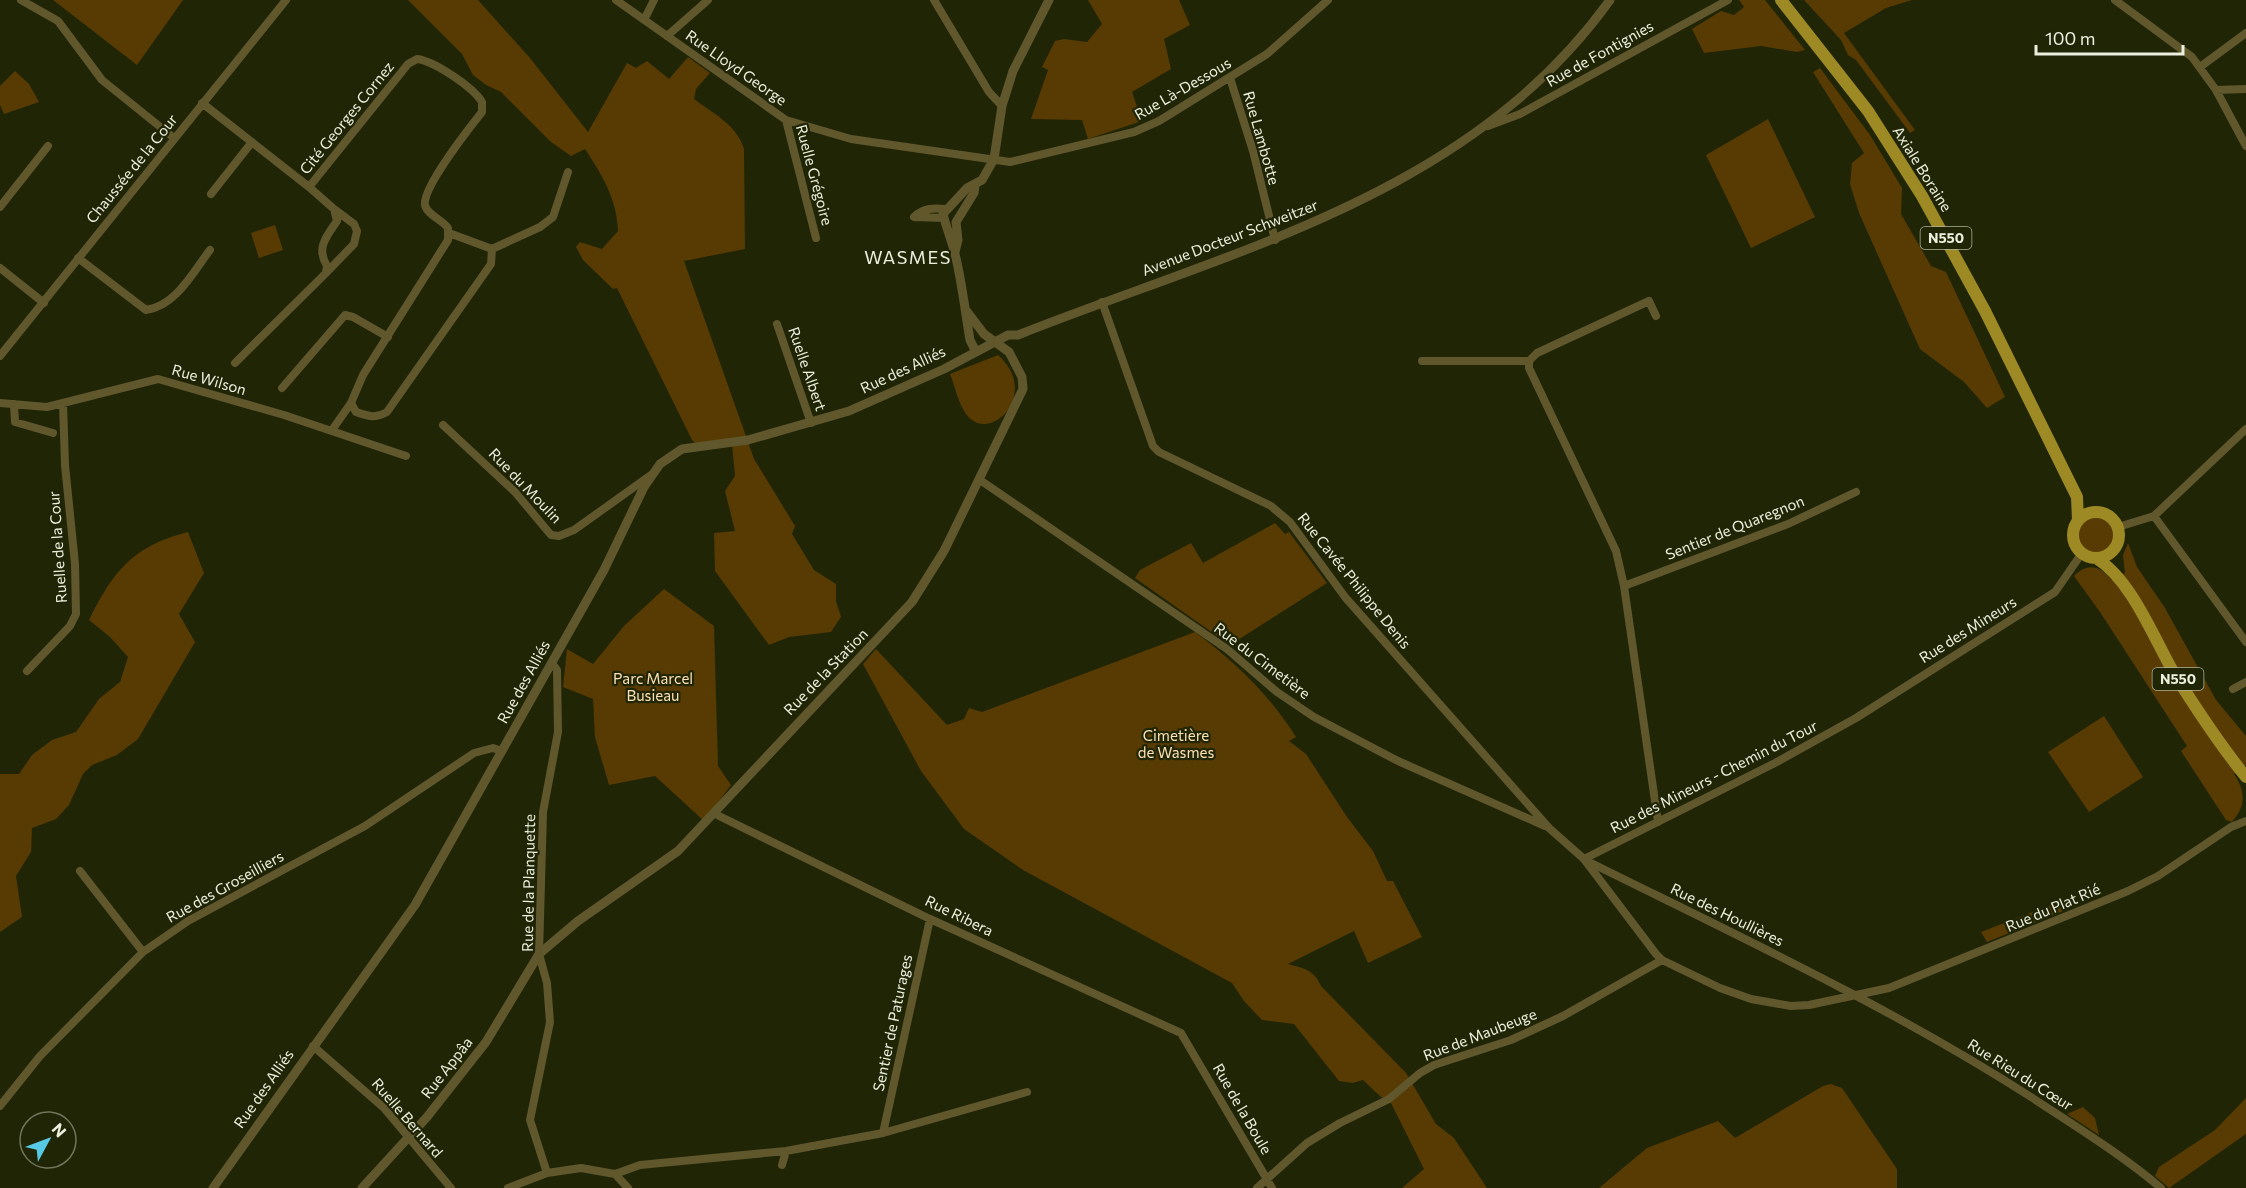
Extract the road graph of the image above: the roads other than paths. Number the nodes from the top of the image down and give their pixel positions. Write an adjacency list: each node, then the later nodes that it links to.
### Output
1 (21, 0): 25 (street)
2 (286, 0): 21 (street, Chaussée de la Cour)
3 (616, 0): 14 (street, Rue Lloyd George)
4 (654, 0): 14 (street)
5 (708, 0): 16 (street)
6 (934, 0): 22 (street)
7 (1049, 0): 22 (street)
8 (1328, 0): 13 (street, Rue Là-Dessous)
9 (1610, 0): 24 (street, Avenue Docteur Schweitzer)
10 (1728, 0): 24 (street, Rue de Fontignies)
11 (1781, 0): 69 (main road, Axiale Boraine / N550)
12 (2115, 0): 17 (street)
13 (1318, 3): 18 (street, Rue Là-Dessous)
14 (644, 20): 16 (street, Rue Lloyd George)
15 (2246, 33): 17 (street)
16 (667, 36): 23 (street, Rue Lloyd George)
17 (2200, 67): 20 (street)
18 (1230, 78): 29 (street, Rue Là-Dessous); 37 (street, Rue Lambotte)
19 (2246, 89): 20 (street)
20 (2216, 90): 28 (street)
21 (202, 103): 25 (street, Chaussée de la Cour); 26 (street, Cité Georges Cornez)
22 (1002, 106): 29 (street)
23 (786, 120): 29 (street, Rue Lloyd George); 36 (street, Ruelle Grégoire)
24 (1484, 127): 37 (street, Avenue Docteur Schweitzer)
25 (174, 138): 40 (street, Chaussée de la Cour)
26 (252, 142): 31 (street, Cité Georges Cornez); 32 (street)
27 (48, 146): 33 (street)
28 (2246, 146)
29 (994, 159): 45 (street)
30 (568, 172): 38 (street)
31 (309, 187): 34 (street, Cité Georges Cornez); 35 (street, Cité Georges Cornez)
32 (211, 194)
33 (0, 207)
34 (334, 209): 42 (street); 42 (street, Cité Georges Cornez)
35 (449, 233): 38 (street, Cité Georges Cornez); 48 (street)
36 (816, 238)
37 (1275, 240): 43 (street, Avenue Docteur Schweitzer)
38 (492, 249): 57 (street)
39 (210, 250): 40 (street)
40 (78, 258): 44 (street, Chaussée de la Cour)
41 (0, 268): 44 (street)
42 (327, 273): 53 (street, Cité Georges Cornez)
43 (1102, 302): 49 (street, Avenue Docteur Schweitzer); 90 (street, Rue Cavée Philippe Denis)
44 (44, 303): 51 (street, Chaussée de la Cour)
45 (965, 309): 49 (street); 50 (street)
46 (1656, 316): 54 (street)
47 (777, 324): 60 (street, Ruelle Albert)
48 (388, 337): 55 (street); 57 (street)
49 (1002, 345): 50 (street); 67 (street, Rue de la Station)
50 (976, 352): 60 (street, Rue des Alliés)
51 (0, 356)
52 (1422, 361): 54 (street)
53 (235, 363)
54 (1529, 365): 78 (street)
55 (282, 388)
56 (0, 403): 58 (street, Rue Wilson)
57 (351, 403): 63 (street)
58 (14, 404): 59 (street, Rue Wilson); 64 (street)
59 (63, 404): 63 (street, Rue Wilson); 81 (street, Ruelle de la Cour)
60 (811, 423): 66 (street, Rue des Alliés)
61 (443, 425): 66 (street, Rue du Moulin)
62 (2246, 429): 71 (street)
63 (332, 430): 65 (street, Rue Wilson)
64 (53, 433)
65 (406, 456)
66 (652, 474): 80 (street, Rue des Alliés)
67 (980, 480): 87 (street, Rue de la Station); 90 (street, Rue du Cimetière)
68 (1856, 492): 78 (street, Sentier de Quaregnon)
69 (2077, 497): 70 (main road); 72 (main road, N550)
70 (2100, 512): 72 (main road); 73 (main road)
71 (2154, 516): 73 (street); 79 (street)
72 (2078, 521): 75 (main road, N550)
73 (2118, 527): 74 (main road, N550)
74 (2115, 549): 76 (main road); 77 (main road, N550)
75 (2082, 553): 76 (main road, N550); 84 (street, Rue des Mineurs)
76 (2096, 558): 77 (main road, N550)
77 (2118, 576): 86 (main road, N550)
78 (1624, 586): 89 (street)
79 (2246, 642)
80 (552, 663): 85 (street, Rue des Alliés); 95 (street, Rue de la Planquette)
81 (27, 671)
82 (2246, 682): 83 (street)
83 (2233, 689)
84 (1856, 718): 89 (street, Rue des Mineurs - Chemin du Tour)
85 (502, 751): 94 (street, Rue des Groseilliers); 99 (street, Rue des Alliés)
86 (2246, 777)
87 (715, 814): 93 (street, Rue Ribera); 95 (street, Rue de la Station)
88 (2246, 821): 97 (street, Rue du Plat Rié)
89 (1658, 822): 91 (street, Rue des Mineurs - Chemin du Tour)
90 (1549, 828): 91 (street, Rue Cavée Philippe Denis)
91 (1584, 859): 96 (street); 97 (street, Rue des Houllières)
92 (80, 871): 94 (street)
93 (930, 919): 98 (street, Rue Ribera); 102 (street, Sentier de Paturages)
94 (143, 952): 101 (street, Rue des Groseilliers)
95 (539, 954): 103 (street, Rue Appâa); 106 (street, Rue de la Planquette)
96 (1662, 960): 97 (street, Rue du Plat Rié); 108 (street, Rue de Maubeuge)
97 (1858, 995): 116 (street, Rue Rieu du Cœur)
98 (1189, 1043): 108 (street, Rue de la Boule)
99 (313, 1046): 103 (street, Ruelle Bernard); 109 (street, Rue des Alliés)
100 (1027, 1092): 102 (street)
101 (0, 1106)
102 (883, 1133): 104 (street)
103 (406, 1137): 110 (street, Rue Appâa); 111 (street, Ruelle Bernard)
104 (786, 1151): 105 (street); 107 (street)
105 (782, 1165)
106 (547, 1173): 107 (street); 112 (street)
107 (615, 1174): 113 (street)
108 (1266, 1178): 114 (street, Rue de Maubeuge); 115 (street, Rue de la Boule)
109 (213, 1188)
110 (362, 1188)
111 (451, 1188)
112 (508, 1188)
113 (628, 1188)
114 (1257, 1188)
115 (1272, 1188)
116 (2161, 1188)

